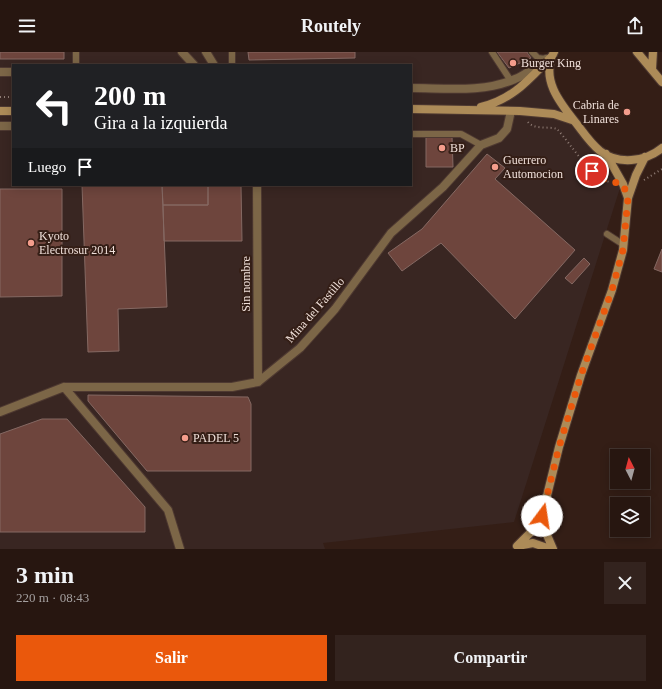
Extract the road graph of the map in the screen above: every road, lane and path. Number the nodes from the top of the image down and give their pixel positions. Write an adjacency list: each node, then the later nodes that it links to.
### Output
1 (76, 52): 10 (lane)
2 (182, 52): 11 (street)
3 (206, 52): 12 (street)
4 (232, 52): 13 (lane)
5 (492, 52): 17 (lane)
6 (532, 52): 9 (lane)
7 (637, 52): 14 (main road)
8 (653, 52): 14 (main road)
9 (550, 56): 17 (street); 23 (main road); 28 (main road)
10 (76, 64)
11 (193, 64)
12 (213, 64)
13 (232, 64)
14 (652, 69): 18 (main road)
15 (0, 72): 16 (street)
16 (12, 72)
17 (511, 81): 19 (street)
18 (662, 82)
19 (412, 88)
20 (12, 97): 21 (path)
21 (0, 98)
22 (412, 109): 23 (main road)
23 (472, 109): 26 (main road)
24 (12, 110): 25 (main road)
25 (0, 111)
26 (511, 111): 27 (main road); 32 (street, Mina del Fastillo)
27 (520, 111): 28 (main road); 37 (path)
28 (574, 121): 34 (main road)
29 (0, 126): 30 (street)
30 (12, 126)
31 (412, 134): 32 (lane)
32 (481, 145): 43 (street, Mina del Fastillo)
33 (660, 152): 35 (main road)
34 (606, 154): 35 (main road); 37 (main road)
35 (645, 157): 38 (main road)
36 (662, 170): 38 (path)
37 (623, 184): 40 (main road)
38 (633, 184): 40 (main road)
39 (257, 186): 43 (street, Sin nombre)
40 (628, 198): 42 (main road)
41 (607, 234): 42 (lane)
42 (624, 245): 46 (main road)
43 (258, 382): 44 (street, Mina del Fastillo)
44 (64, 387): 45 (street, Mina del Fastillo); 48 (street)
45 (0, 412)
46 (542, 516): 47 (main road); 50 (main road)
47 (514, 548): 49 (main road)
48 (180, 549)
49 (550, 549)
50 (553, 549)

